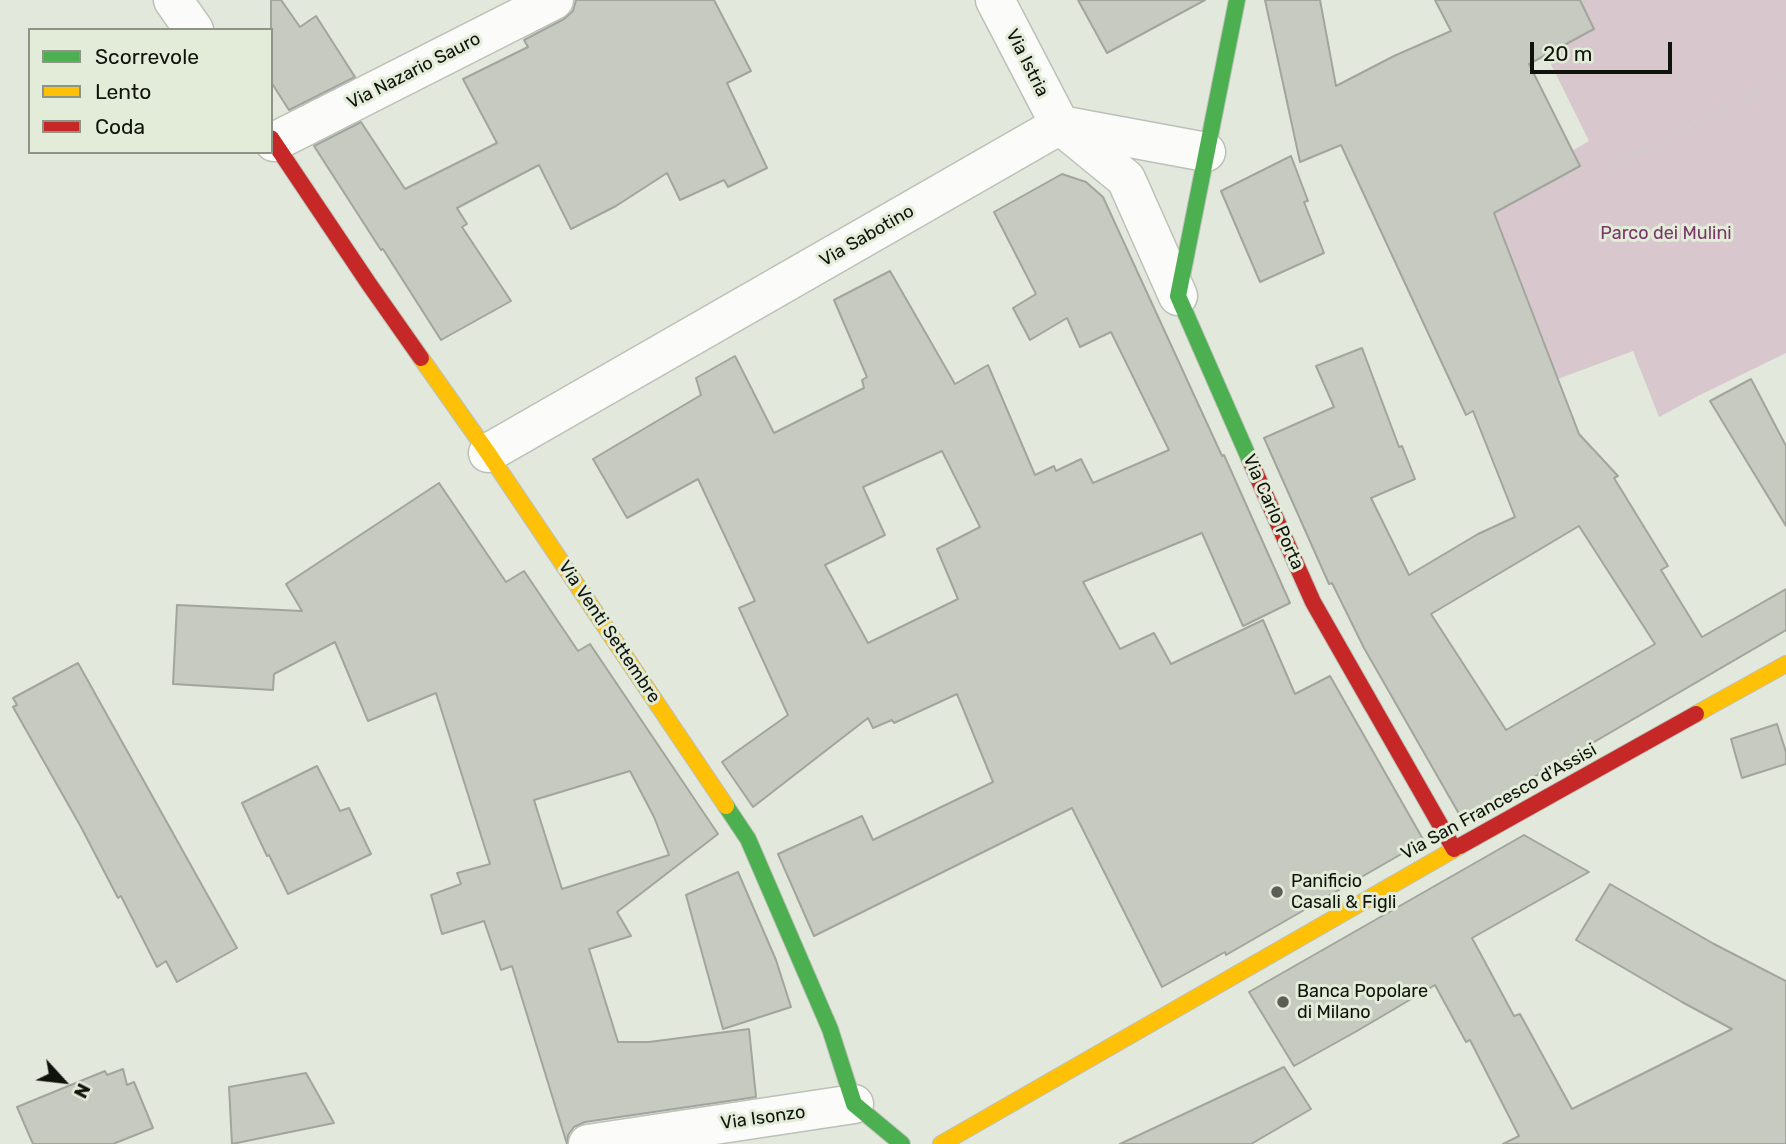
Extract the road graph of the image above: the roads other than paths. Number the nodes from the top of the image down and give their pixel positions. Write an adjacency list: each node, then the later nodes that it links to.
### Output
1 (173, 0): 5 (street)
2 (554, 0): 7 (street, Via Nazario Sauro)
3 (995, 0): 6 (street, Via Istria)
4 (1237, 0): 8 (street)
5 (193, 28)
6 (1060, 125): 8 (street); 9 (street); 10 (street, Via Sabotino)
7 (273, 140): 10 (street, Via Venti Settembre)
8 (1206, 152): 9 (street)
9 (1178, 296): 12 (street, Via Carlo Porta)
10 (488, 453): 13 (street, Via Venti Settembre)
11 (1786, 664): 12 (street, Via San Francesco d'Assisi)
12 (1454, 849): 16 (street, Via San Francesco d'Assisi)
13 (854, 1104): 14 (street, Via Isonzo); 15 (street)
14 (588, 1144)
15 (902, 1144)
16 (941, 1144)

